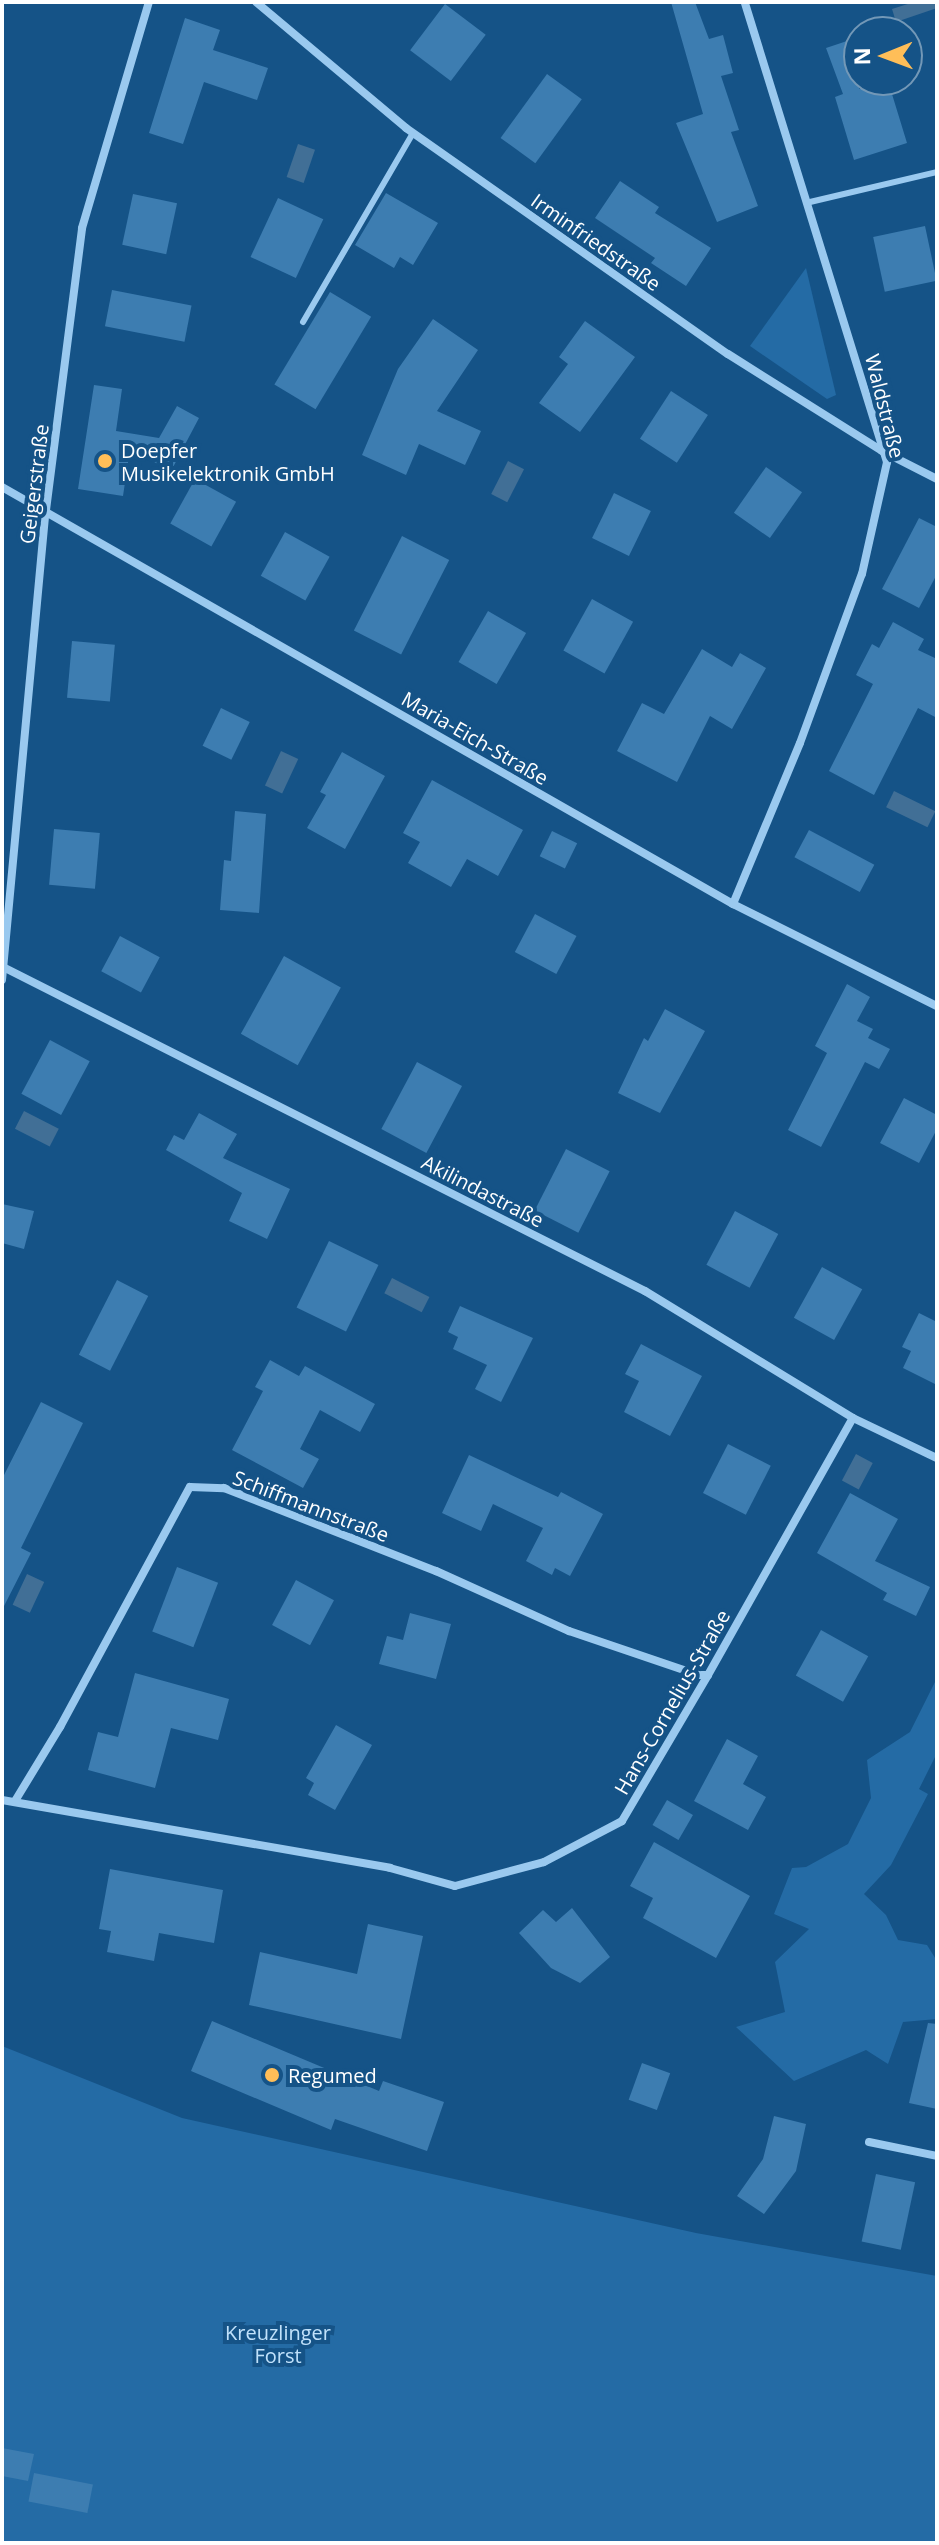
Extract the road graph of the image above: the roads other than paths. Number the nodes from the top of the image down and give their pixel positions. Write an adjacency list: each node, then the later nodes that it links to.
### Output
1 (149, 2): 11 (street, Geigerstraße)
2 (256, 2): 4 (street, Irminfriedstraße)
3 (745, 2): 6 (street, Waldstraße)
4 (413, 133): 7 (lane); 8 (street, Irminfriedstraße)
5 (937, 172): 6 (lane)
6 (810, 202): 8 (street, Waldstraße)
7 (303, 322)
8 (882, 451): 9 (street, Irminfriedstraße); 12 (street, Waldstraße)
9 (937, 479)
10 (2, 487): 11 (street, Maria-Eich-Straße)
11 (46, 510): 12 (street, Maria-Eich-Straße); 13 (street, Geigerstraße)
12 (733, 904): 15 (street, Maria-Eich-Straße)
13 (5, 968): 14 (street, Geigerstraße); 16 (street, Akilindastraße)
14 (2, 980)
15 (937, 1006)
16 (853, 1418): 17 (street, Akilindastraße); 18 (street, Hans-Cornelius-Straße)
17 (937, 1458)
18 (708, 1675): 20 (street, Hans-Cornelius-Straße); 20 (street, Schiffmannstraße)
19 (2, 1800): 20 (street, Hans-Cornelius-Straße)
20 (15, 1801)
21 (869, 2142): 22 (street)
22 (937, 2156)

